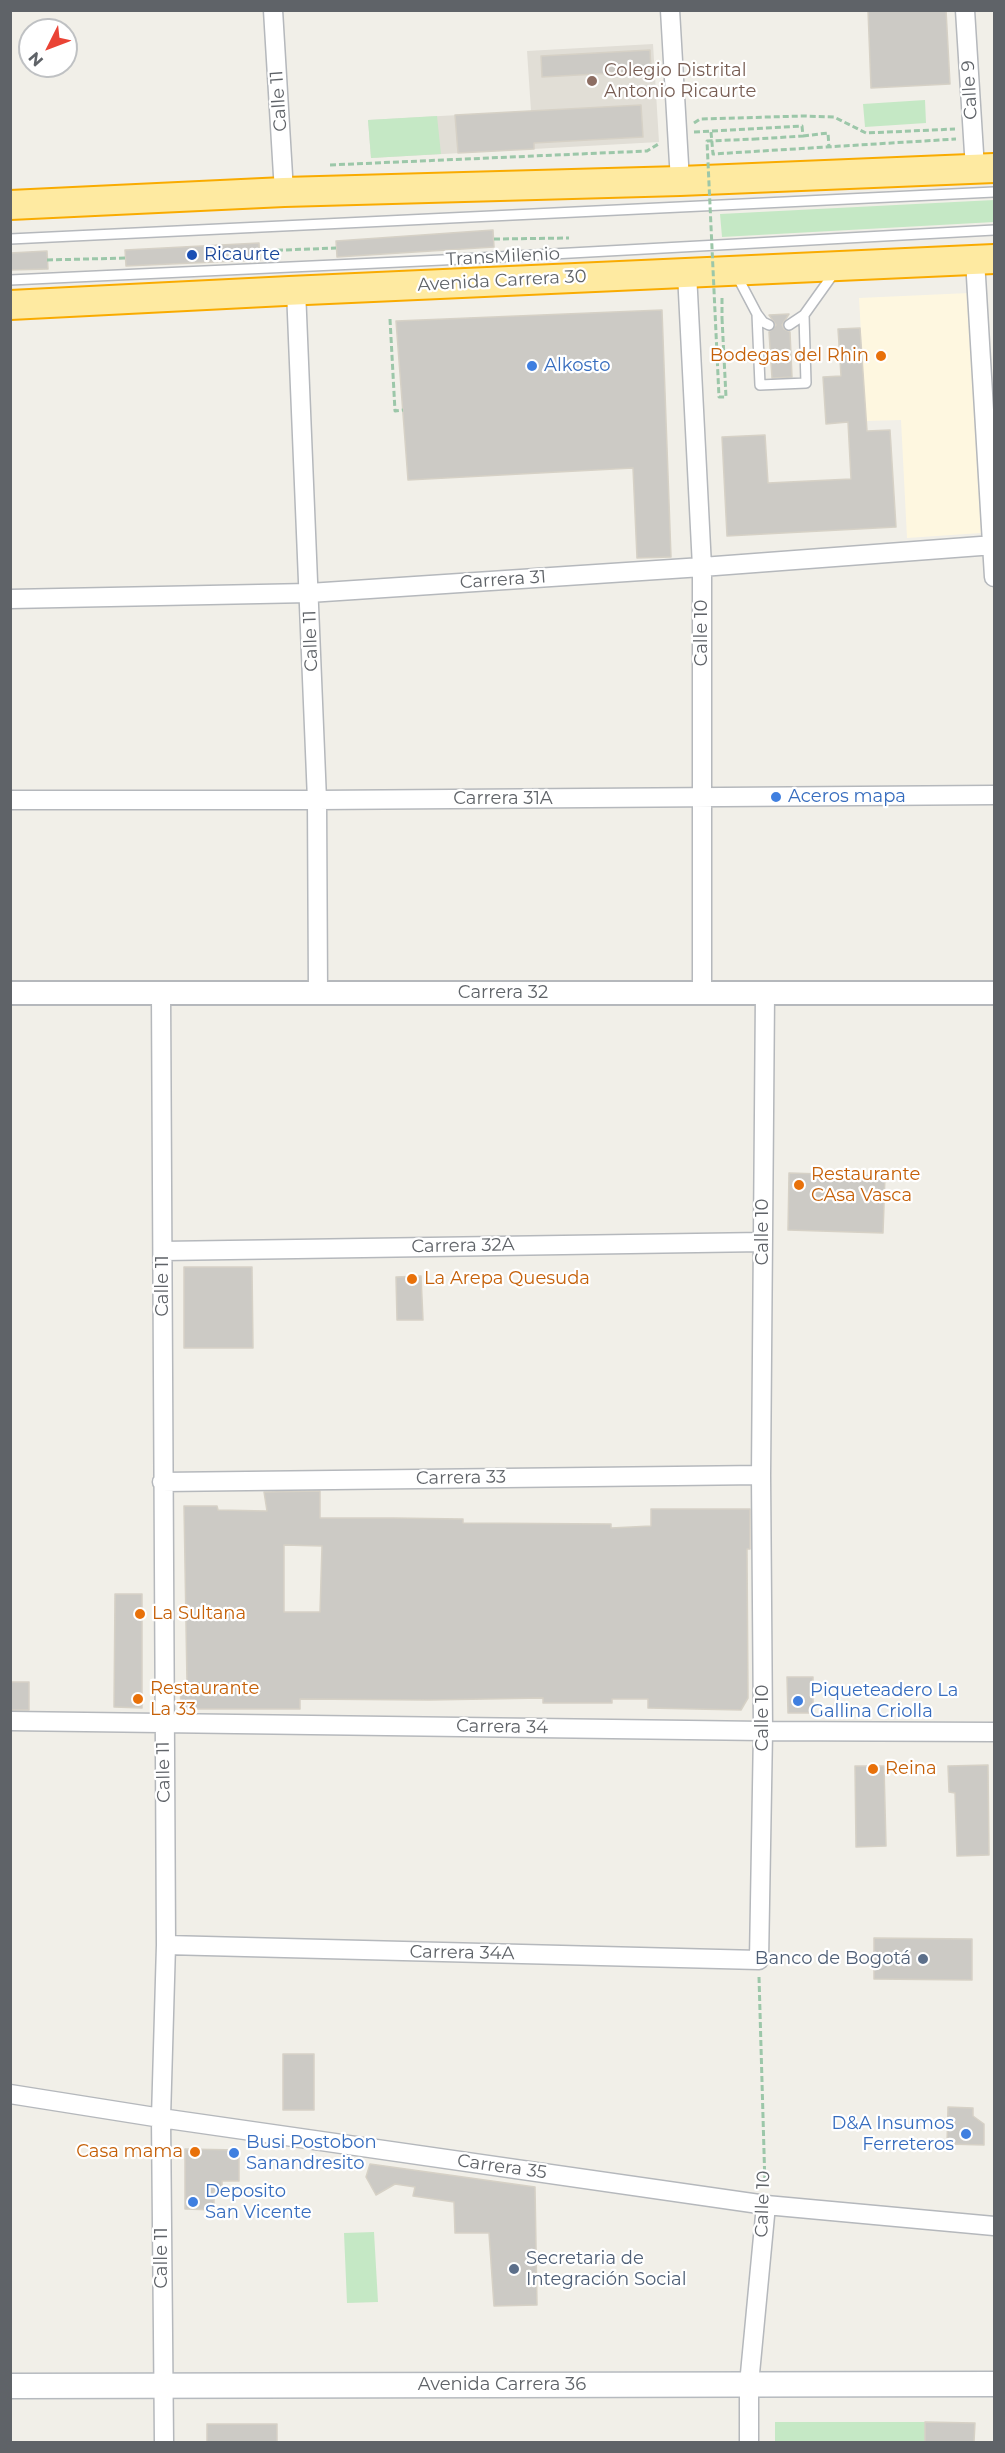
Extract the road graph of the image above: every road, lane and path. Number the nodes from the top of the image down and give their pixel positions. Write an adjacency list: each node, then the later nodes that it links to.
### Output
1 (273, 10): 11 (street, Calle 11)
2 (670, 10): 4 (street)
3 (965, 10): 5 (street, Calle 9)
4 (677, 133): 5 (path); 8 (path); 10 (street)
5 (972, 134): 7 (path); 9 (street, Calle 9)
6 (803, 136): 7 (path); 7 (path); 28 (path, bridge)
7 (829, 147)
8 (330, 165)
9 (985, 168): 10 (highway)
10 (680, 181): 11 (highway)
11 (284, 192): 13 (highway)
12 (994, 192): 17 (lane)
13 (10, 205)
14 (994, 230): 26 (lane, TransMilenio)
15 (494, 238): 16 (path)
16 (511, 238)
17 (10, 239)
18 (336, 248): 19 (path)
19 (260, 251)
20 (126, 258): 21 (path)
21 (47, 260)
22 (985, 260): 23 (highway, Avenida Carrera 30); 36 (street)
23 (837, 268): 24 (highway, Avenida Carrera 30); 31 (lane)
24 (735, 271): 25 (highway, Avenida Carrera 30); 30 (lane)
25 (687, 273): 27 (highway, Avenida Carrera 30); 37 (street, Calle 10)
26 (10, 280)
27 (296, 290): 29 (highway, Avenida Carrera 30); 39 (street, Calle 11)
28 (722, 298)
29 (10, 305)
30 (757, 314): 31 (lane); 33 (lane)
31 (804, 315): 34 (lane)
32 (390, 319): 35 (path)
33 (769, 325)
34 (789, 325)
35 (403, 410)
36 (994, 545): 37 (street, Carrera 31); 38 (street)
37 (702, 567): 39 (street, Carrera 31); 42 (street, Calle 10)
38 (994, 577)
39 (309, 593): 40 (street, Carrera 31); 44 (street, Calle 11)
40 (10, 599)
41 (994, 795): 42 (street, Carrera 31A)
42 (702, 797): 44 (street, Carrera 31A); 48 (street, Calle 10)
43 (10, 800): 44 (street, Carrera 31A)
44 (317, 800): 47 (street, Calle 11)
45 (10, 993): 46 (street, Carrera 32)
46 (161, 993): 47 (street, Carrera 32); 52 (street, Calle 11)
47 (318, 993): 48 (street, Carrera 32)
48 (702, 993): 49 (street, Carrera 32)
49 (765, 993): 50 (street, Carrera 32); 51 (street, Calle 10)
50 (994, 993)
51 (763, 1242): 52 (street, Carrera 32A); 53 (street, Calle 10)
52 (163, 1251): 54 (street, Calle 11)
53 (761, 1475): 54 (street, Carrera 33); 57 (street, Calle 10)
54 (162, 1482): 56 (street, Calle 11)
55 (10, 1721): 56 (street, Carrera 34)
56 (164, 1723): 57 (street, Carrera 34); 59 (street, Calle 11)
57 (763, 1731): 58 (street, Carrera 34); 60 (street, Calle 10)
58 (994, 1732)
59 (166, 1945): 60 (street, Carrera 34A); 62 (street, Calle 11)
60 (759, 1960): 63 (path, Calle 10)
61 (10, 2094): 62 (street, Carrera 35)
62 (161, 2118): 63 (street, Carrera 35); 67 (street, Calle 11)
63 (766, 2205): 64 (street, Carrera 35); 65 (street, Calle 10)
64 (994, 2226)
65 (749, 2384): 66 (main road, Avenida Carrera 36); 67 (main road, Avenida Carrera 36); 70 (street, Calle 10)
66 (994, 2384)
67 (164, 2385): 68 (main road, Avenida Carrera 36); 69 (street, Calle 11)
68 (10, 2386)
69 (164, 2442)
70 (749, 2442)

